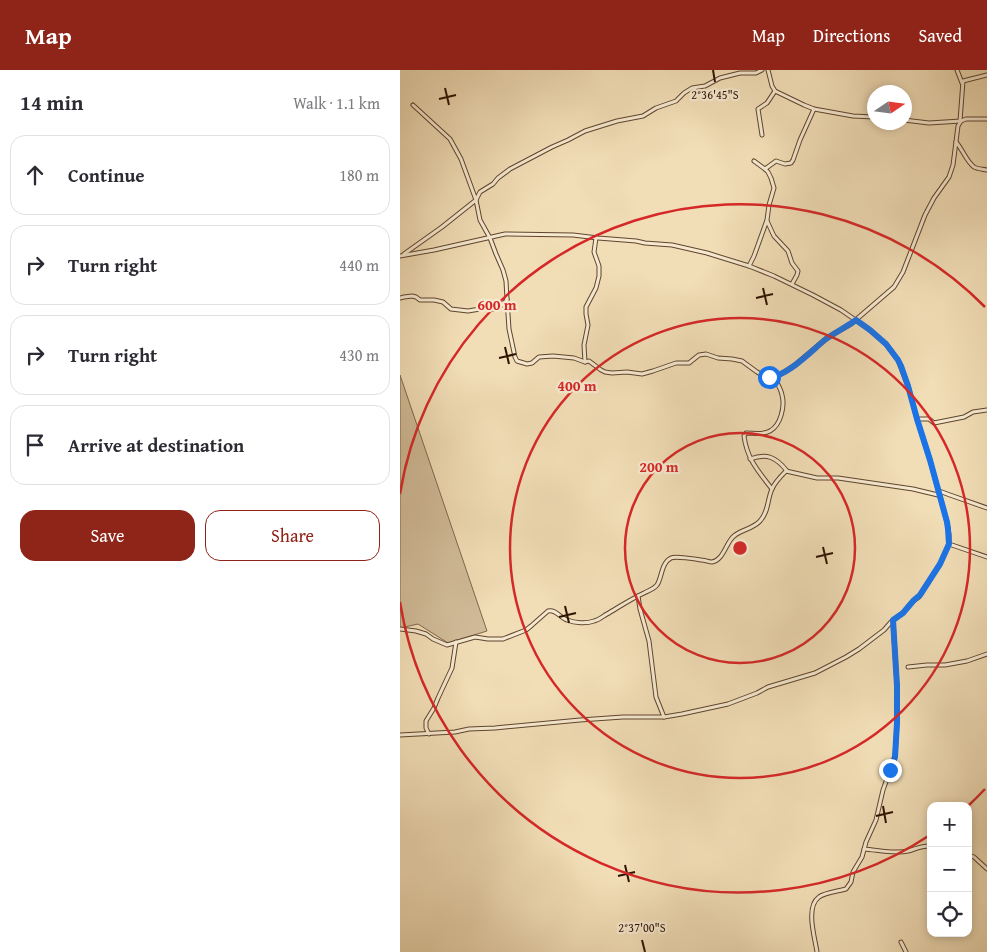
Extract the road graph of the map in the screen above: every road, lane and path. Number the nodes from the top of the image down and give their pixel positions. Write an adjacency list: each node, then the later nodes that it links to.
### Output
1 (762, 70): 4 (street)
2 (768, 70): 7 (street)
3 (957, 70): 6 (street)
4 (743, 72): 19 (street)
5 (987, 75): 6 (street)
6 (962, 83): 13 (street)
7 (775, 91): 9 (street); 14 (street)
8 (413, 105): 19 (street)
9 (814, 109): 10 (street); 17 (street)
10 (867, 117)
11 (987, 119): 13 (street)
12 (912, 121): 13 (street)
13 (960, 121): 15 (street)
14 (762, 135)
15 (956, 142): 18 (street); 28 (street)
16 (754, 162): 17 (street)
17 (765, 169): 20 (street)
18 (987, 170)
19 (476, 200): 21 (street); 23 (street)
20 (767, 220): 24 (street); 25 (street)
21 (490, 238): 22 (street); 23 (street); 27 (street)
22 (596, 238): 24 (street); 29 (street)
23 (401, 255)
24 (749, 266): 25 (street)
25 (792, 284): 28 (street)
26 (400, 298): 27 (street)
27 (507, 299): 29 (street)
28 (856, 320): 30 (street); 32 (street)
29 (585, 362): 30 (street)
30 (774, 377): 33 (street)
31 (987, 410): 32 (street)
32 (917, 419): 36 (street)
33 (750, 459): 34 (street); 35 (street)
34 (788, 471): 35 (street); 37 (street)
35 (772, 489): 41 (street)
36 (938, 490): 37 (street); 38 (street)
37 (939, 495): 39 (street)
38 (987, 508)
39 (949, 544): 40 (street); 42 (street)
40 (987, 557)
41 (638, 595): 44 (street); 47 (street)
42 (893, 620): 47 (street); 51 (street)
43 (400, 628): 44 (street)
44 (456, 642): 48 (street)
45 (987, 654): 46 (street)
46 (908, 667)
47 (664, 717): 48 (street)
48 (429, 734): 49 (street)
49 (400, 735)
50 (927, 845): 51 (street)
51 (864, 849): 55 (street)
52 (972, 857): 53 (street)
53 (987, 869)
54 (901, 942): 56 (street)
55 (817, 952)
56 (906, 952)

